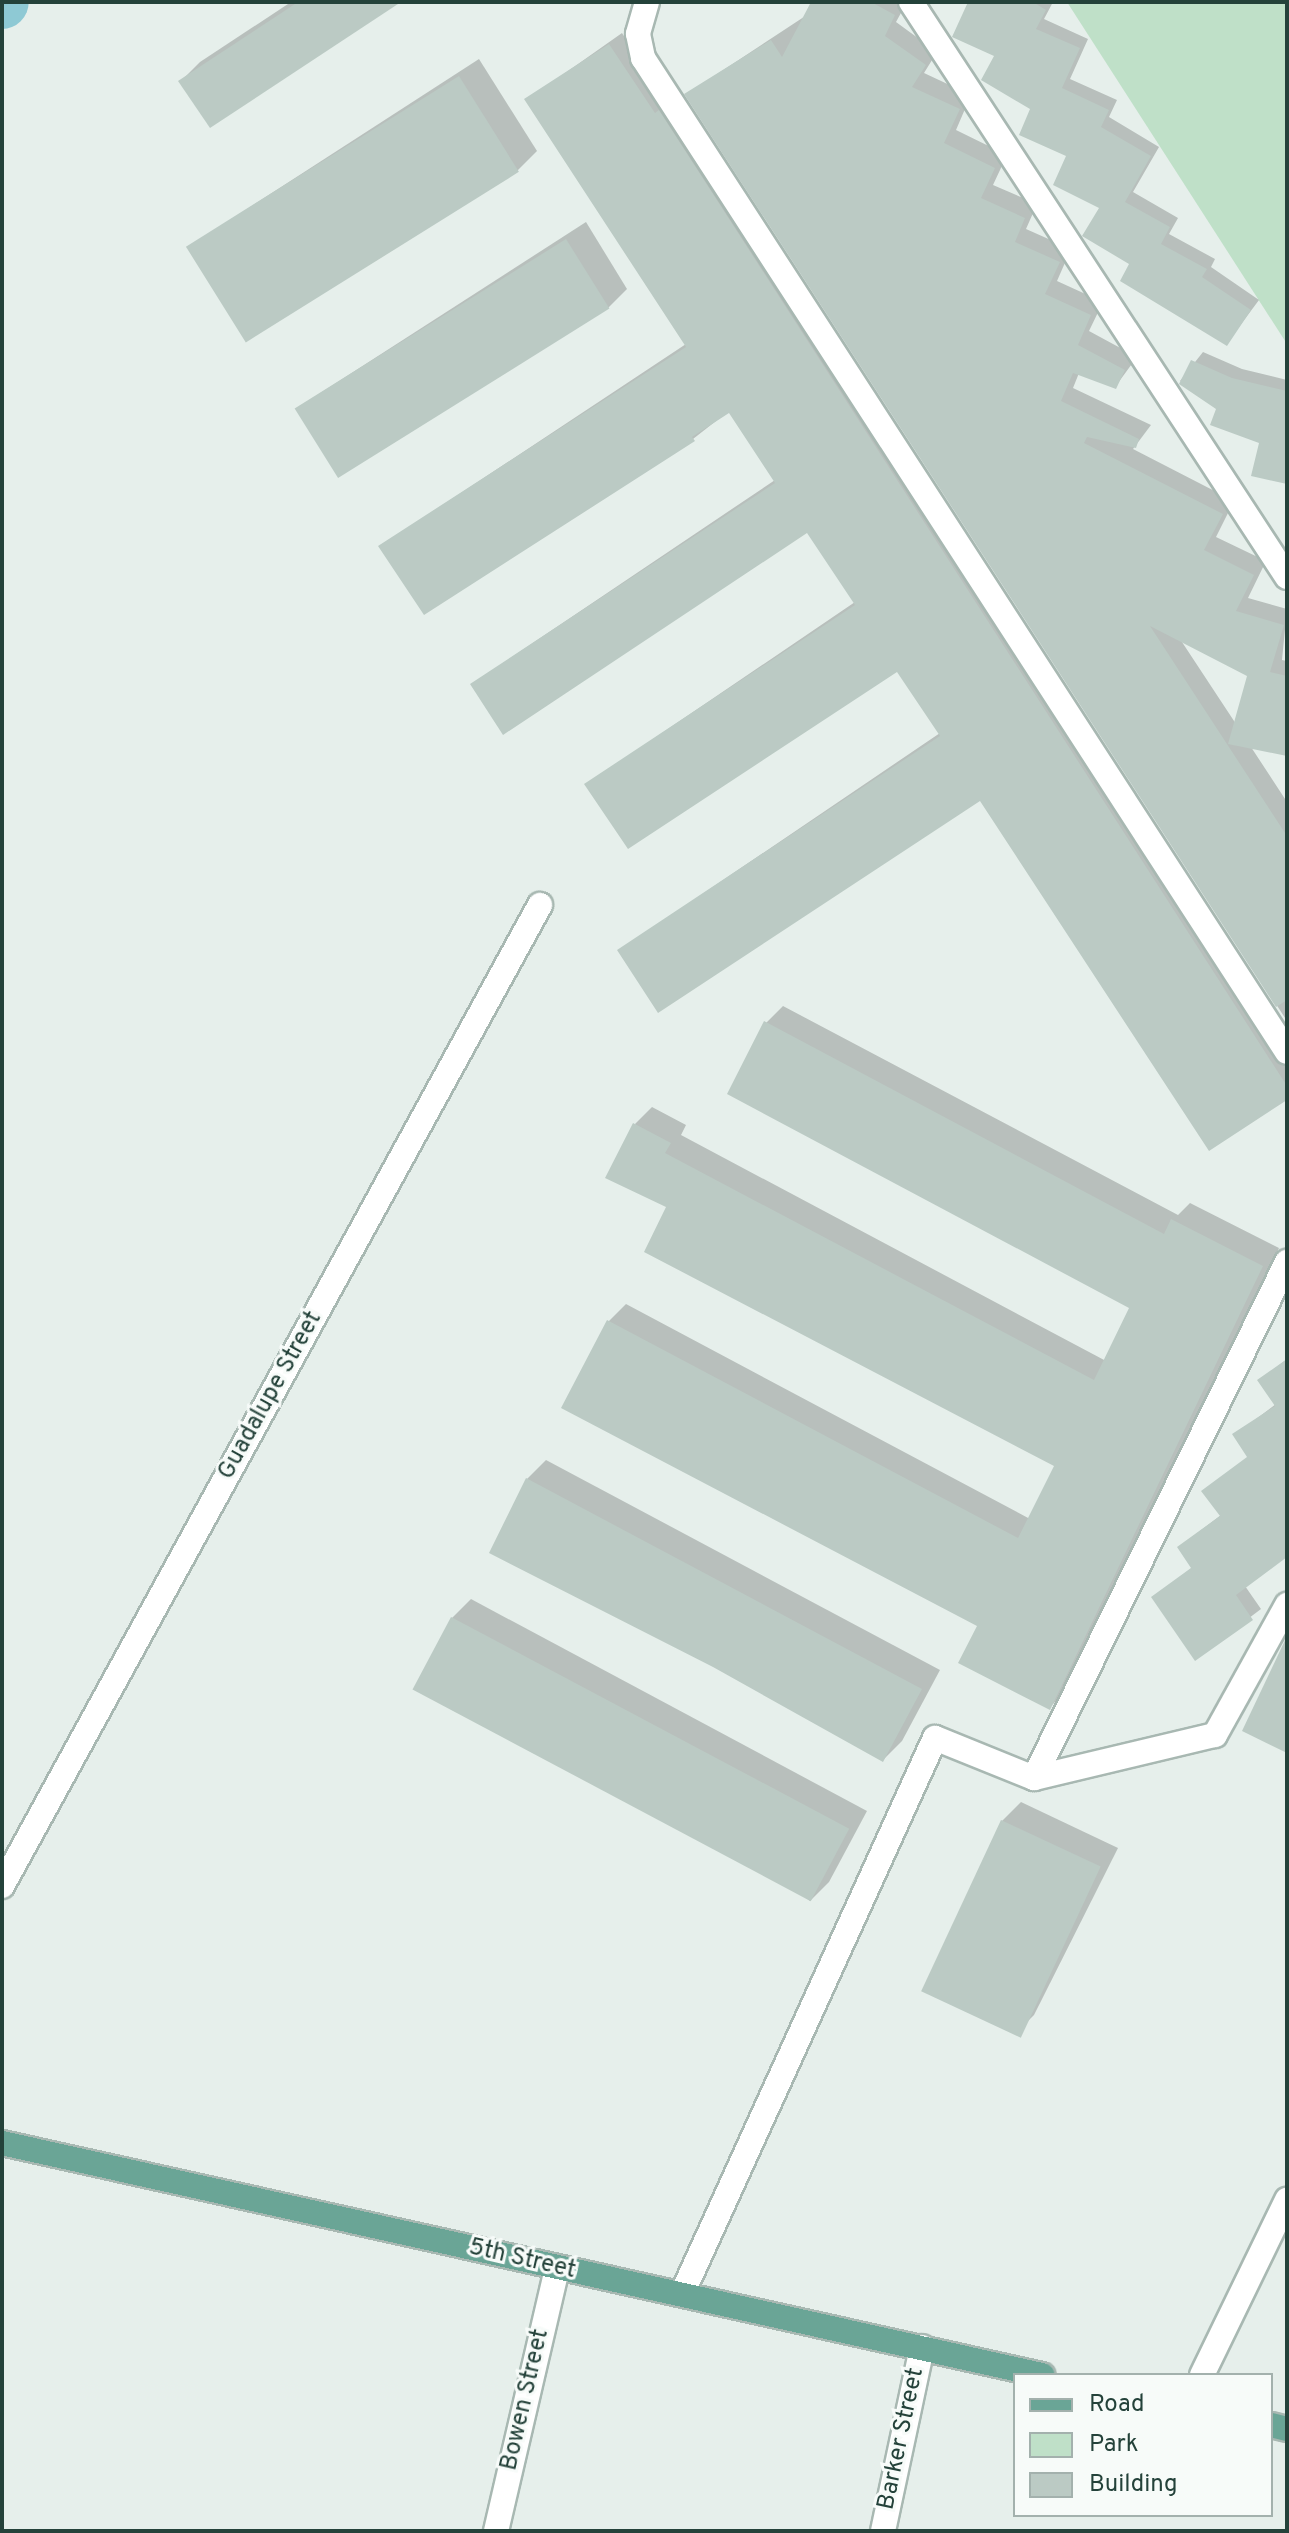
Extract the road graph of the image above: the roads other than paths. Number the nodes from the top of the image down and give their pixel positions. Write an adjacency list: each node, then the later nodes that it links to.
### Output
1 (647, 2): 5 (street)
2 (911, 2): 3 (street)
3 (1287, 577)
4 (540, 905): 9 (street, Guadalupe Street)
5 (1287, 1052)
6 (1287, 1262): 8 (street)
7 (1287, 1605): 8 (street)
8 (1034, 1778): 13 (street)
9 (2, 1886)
10 (2, 2143): 12 (main road, 5th Street)
11 (1287, 2200): 16 (street)
12 (557, 2268): 13 (main road, 5th Street); 17 (street, Bowen Street)
13 (682, 2294): 14 (main road, 5th Street)
14 (922, 2347): 15 (main road, 5th Street); 18 (street, Barker Street)
15 (1033, 2373)
16 (1203, 2373)
17 (496, 2531)
18 (883, 2531)

